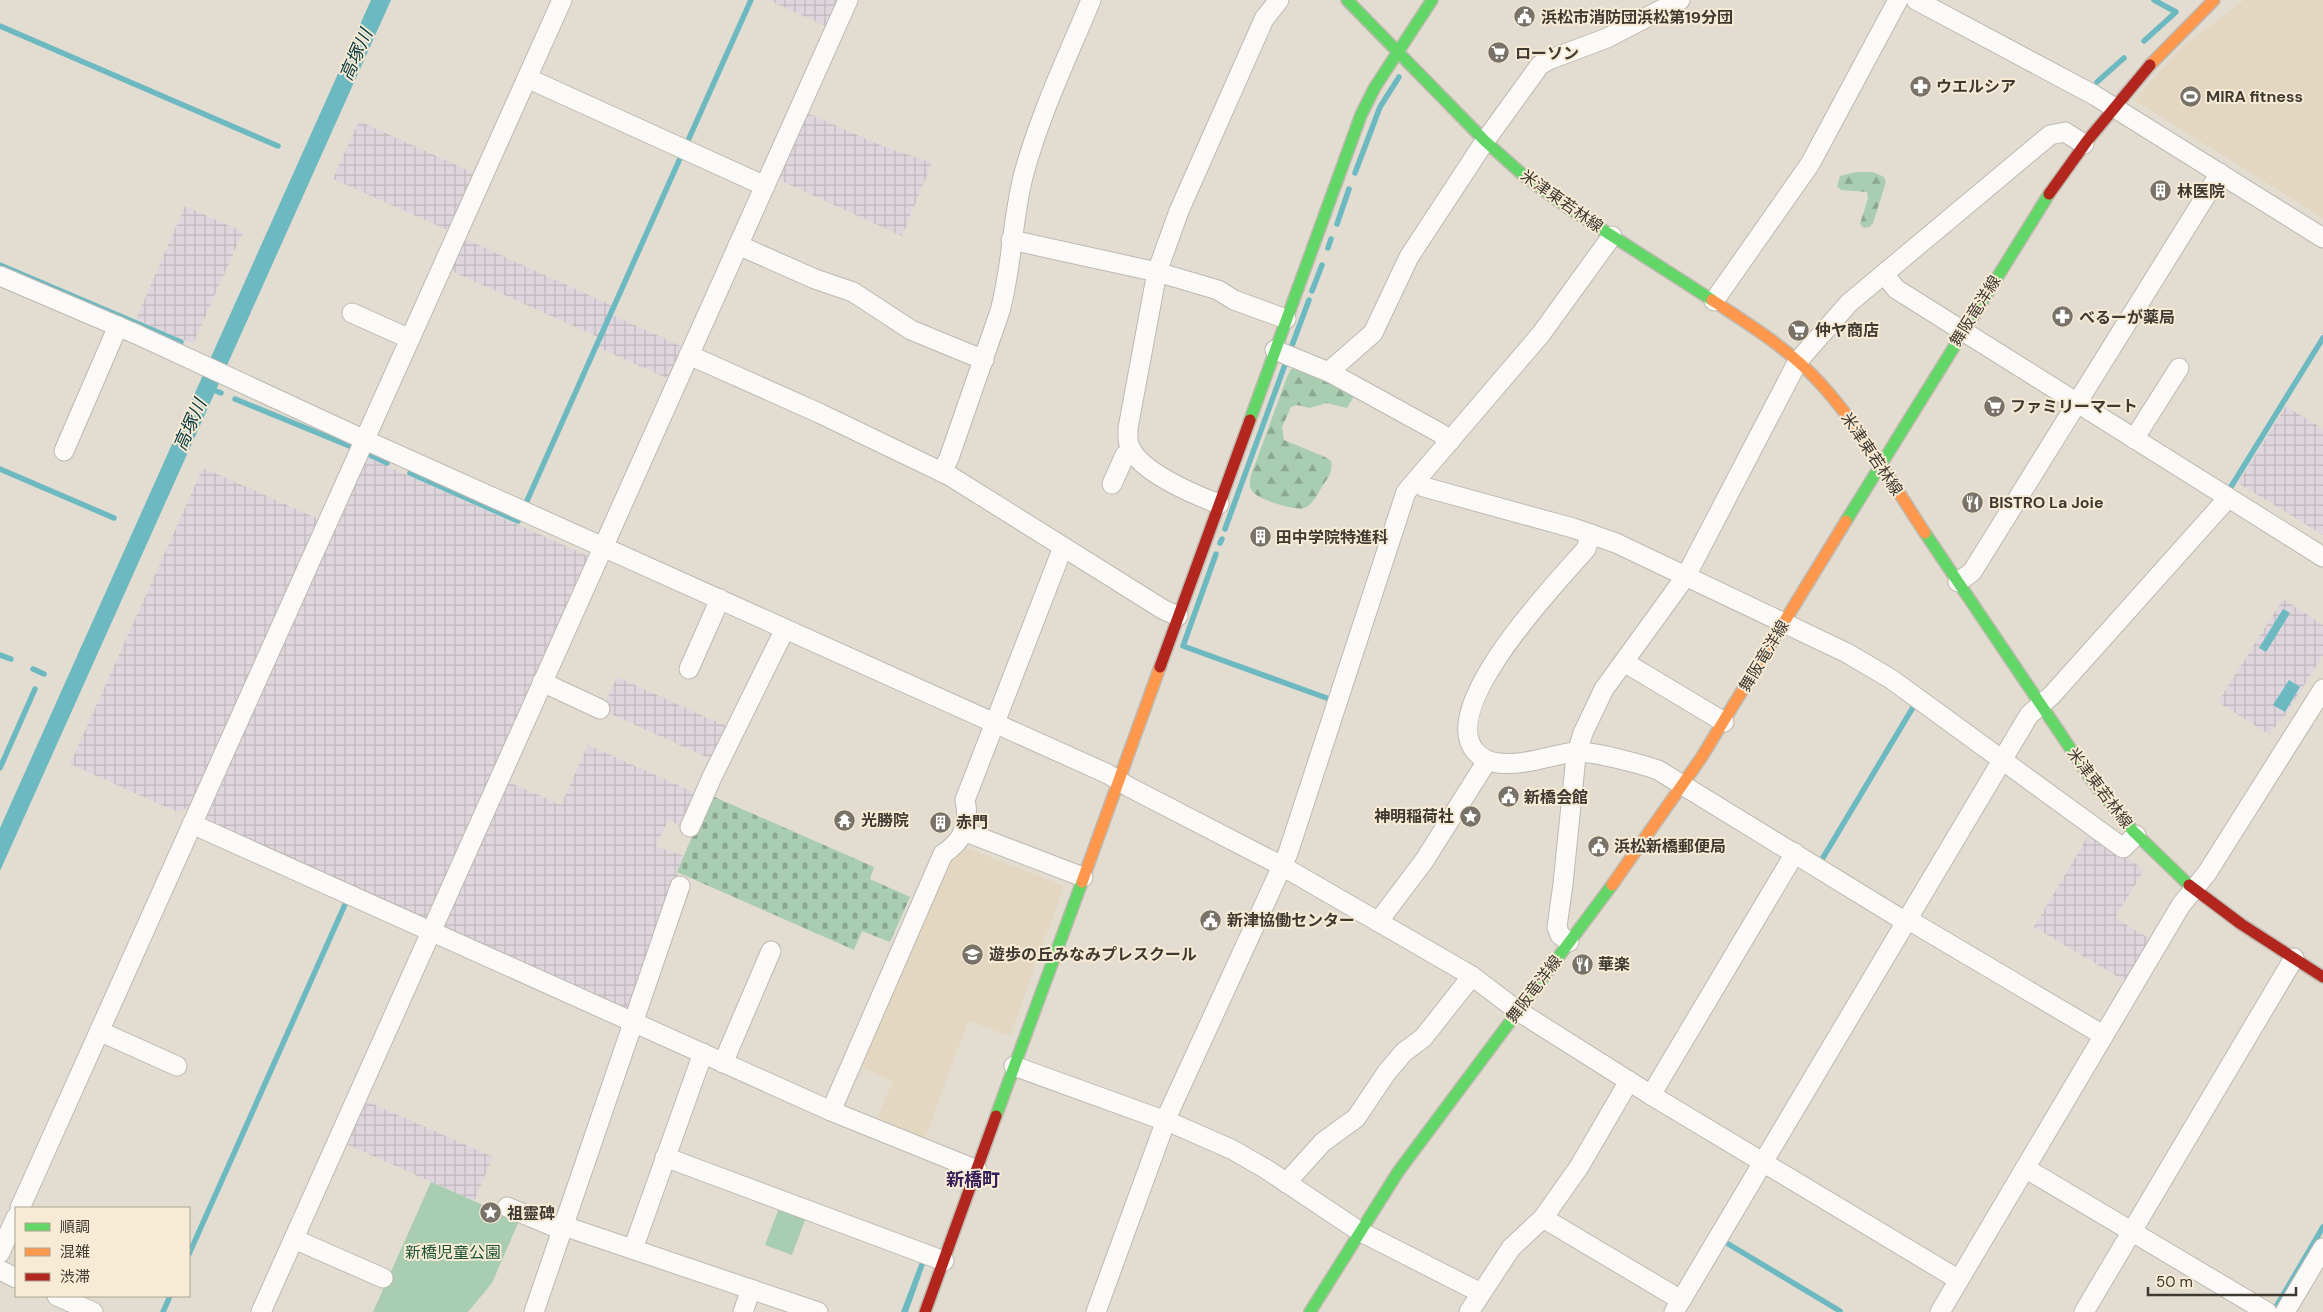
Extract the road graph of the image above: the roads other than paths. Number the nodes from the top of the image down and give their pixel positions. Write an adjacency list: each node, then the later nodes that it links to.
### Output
1 (562, 0): 12 (street)
2 (848, 0): 17 (street)
3 (1090, 0): 20 (street)
4 (1279, 0): 22 (street)
5 (1347, 0): 11 (main road, 米津東若林線)
6 (1432, 0): 11 (main road)
7 (1680, 0): 14 (street)
8 (1898, 0): 25 (street)
9 (1916, 0): 13 (street)
10 (2214, 0): 13 (main road, 舞阪竜洋線)
11 (1398, 52): 14 (main road, 米津東若林線); 27 (main road)
12 (527, 78): 17 (street); 30 (street)
13 (2113, 107): 15 (main road, 舞阪竜洋線); 16 (street)
14 (1485, 141): 18 (main road, 米津東若林線); 36 (street)
15 (2084, 144): 23 (street); 29 (main road, 舞阪竜洋線)
16 (2220, 173): 19 (street); 37 (street)
17 (765, 186): 21 (street)
18 (1612, 236): 25 (main road, 米津東若林線); 40 (street)
19 (2323, 238)
20 (1011, 240): 22 (street); 33 (street)
21 (738, 244): 32 (street); 33 (street)
22 (1157, 272): 27 (street); 41 (street)
23 (1885, 275): 29 (street); 34 (street)
24 (0, 276): 28 (street)
25 (1714, 301): 34 (main road, 米津東若林線)
26 (352, 313): 30 (street)
27 (1286, 319): 31 (main road)
28 (118, 326): 39 (street); 42 (street)
29 (1963, 331): 37 (street); 43 (main road, 舞阪竜洋線)
30 (410, 339): 39 (street)
31 (1275, 350): 36 (street); 48 (main road)
32 (689, 355): 44 (street); 50 (street)
33 (984, 360): 44 (street)
34 (1798, 361): 43 (main road, 米津東若林線); 53 (street)
35 (2178, 368): 38 (street)
36 (1331, 373): 40 (street)
37 (2077, 404): 38 (street); 54 (street)
38 (2134, 439): 47 (street)
39 (365, 440): 50 (street); 72 (street)
40 (1450, 441): 45 (street)
41 (1132, 451): 46 (street); 48 (street)
42 (64, 452)
43 (1880, 466): 54 (main road, 米津東若林線); 57 (main road, 舞阪竜洋線)
44 (942, 472): 51 (street)
45 (1417, 480): 49 (street); 77 (street)
46 (1112, 484)
47 (2228, 498): 52 (street); 63 (street)
48 (1219, 504): 56 (main road)
49 (1591, 534): 53 (street); 69 (street)
50 (603, 547): 55 (street); 61 (street)
51 (1063, 547): 56 (street); 66 (street)
52 (2323, 557)
53 (1686, 576): 57 (street); 59 (street)
54 (1958, 582): 63 (main road, 米津東若林線)
55 (720, 599): 58 (street); 60 (street)
56 (1178, 616): 70 (main road)
57 (1785, 622): 65 (main road, 舞阪竜洋線); 68 (street)
58 (785, 629): 66 (street); 73 (street)
59 (1624, 662): 65 (street); 67 (street)
60 (689, 669)
61 (542, 682): 64 (street); 83 (street)
62 (2323, 689): 80 (street)
63 (2040, 705): 68 (street); 75 (main road, 米津東若林線)
64 (600, 708)
65 (1724, 722): 71 (main road, 舞阪竜洋線)
66 (994, 723): 70 (street); 74 (street)
67 (1578, 752): 69 (street); 71 (street); 84 (street)
68 (2002, 760): 75 (street); 81 (street)
69 (1487, 761): 82 (street)
70 (1118, 781): 77 (street); 78 (main road)
71 (1683, 785): 76 (street); 84 (main road, 舞阪竜洋線)
72 (192, 824): 83 (street); 91 (street)
73 (690, 826)
74 (963, 831): 78 (street); 99 (street)
75 (2136, 836): 80 (main road, 米津東若林線)
76 (1795, 853): 81 (street); 98 (street)
77 (1282, 866): 82 (street); 100 (street)
78 (1083, 877): 96 (main road)
79 (680, 886): 90 (street)
80 (2194, 889): 86 (main road, 米津東若林線); 92 (street)
81 (1907, 920): 92 (street); 102 (street)
82 (1378, 922): 87 (street)
83 (430, 931): 90 (street); 113 (street)
84 (1569, 942): 89 (main road, 舞阪竜洋線)
85 (772, 952): 94 (street)
86 (2294, 958): 88 (main road, 米津東若林線); 112 (street)
87 (1472, 976): 89 (street); 105 (street)
88 (2323, 977)
89 (1518, 1011): 97 (street); 111 (main road, 舞阪竜洋線)
90 (634, 1022): 93 (street); 110 (street)
91 (100, 1031): 95 (street); 106 (street)
92 (2104, 1036): 103 (street)
93 (703, 1053): 94 (street); 101 (street)
94 (723, 1063): 99 (street)
95 (177, 1066)
96 (1014, 1066): 100 (street); 104 (main road)
97 (1629, 1081): 98 (street); 108 (street)
98 (1651, 1095): 102 (street)
99 (830, 1111): 104 (street)
100 (1165, 1121): 105 (street); 132 (street)
101 (665, 1157): 115 (street); 117 (street)
102 (1763, 1162): 121 (street); 125 (street)
103 (2025, 1168): 112 (street); 121 (street)
104 (977, 1170): 117 (main road)
105 (1286, 1183): 111 (street)
106 (20, 1207)
107 (507, 1207): 110 (street)
108 (1543, 1218): 123 (street); 125 (street)
109 (15, 1219): 116 (street)
110 (563, 1228): 115 (street); 128 (street)
111 (1359, 1231): 123 (street); 133 (main road, 舞阪竜洋線)
112 (2132, 1232): 136 (street); 137 (street)
113 (294, 1239): 120 (street); 127 (street)
114 (2323, 1248): 138 (street)
115 (633, 1249): 122 (street)
116 (0, 1253)
117 (944, 1261): 131 (main road)
118 (0, 1270): 119 (street)
119 (15, 1278)
120 (383, 1278)
121 (1959, 1280): 135 (street)
122 (751, 1290): 129 (street); 130 (street)
123 (1481, 1293): 134 (street)
124 (59, 1297): 126 (street)
125 (1677, 1308)
126 (93, 1312)
127 (261, 1312)
128 (534, 1312)
129 (743, 1312)
130 (818, 1312)
131 (925, 1312)
132 (1096, 1312)
133 (1310, 1312)
134 (1469, 1312)
135 (1940, 1312)
136 (2084, 1312)
137 (2267, 1312)
138 (2285, 1312)

